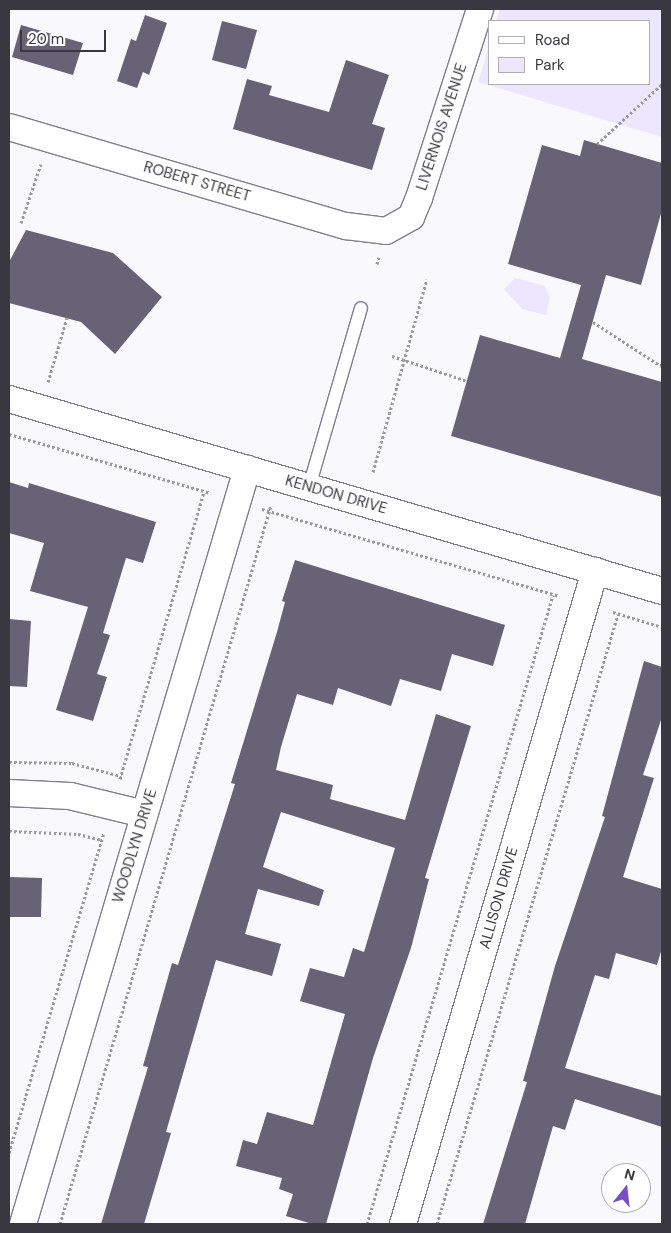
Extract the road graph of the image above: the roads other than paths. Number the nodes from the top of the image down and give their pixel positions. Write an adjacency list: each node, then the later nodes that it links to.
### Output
1 (480, 9): 3 (street, LIVERNOIS AVENUE)
2 (9, 128): 3 (street, ROBERT STREET)
3 (386, 232)
4 (360, 308): 7 (lane)
5 (9, 399): 6 (street, KENDON DRIVE)
6 (247, 469): 7 (street, KENDON DRIVE); 11 (street, WOODLYN DRIVE)
7 (309, 487): 8 (street, KENDON DRIVE)
8 (595, 571): 9 (street, KENDON DRIVE); 13 (street, ALLISON DRIVE)
9 (662, 591)
10 (9, 793): 11 (street)
11 (144, 814): 12 (street, WOODLYN DRIVE)
12 (23, 1224)
13 (402, 1224)

